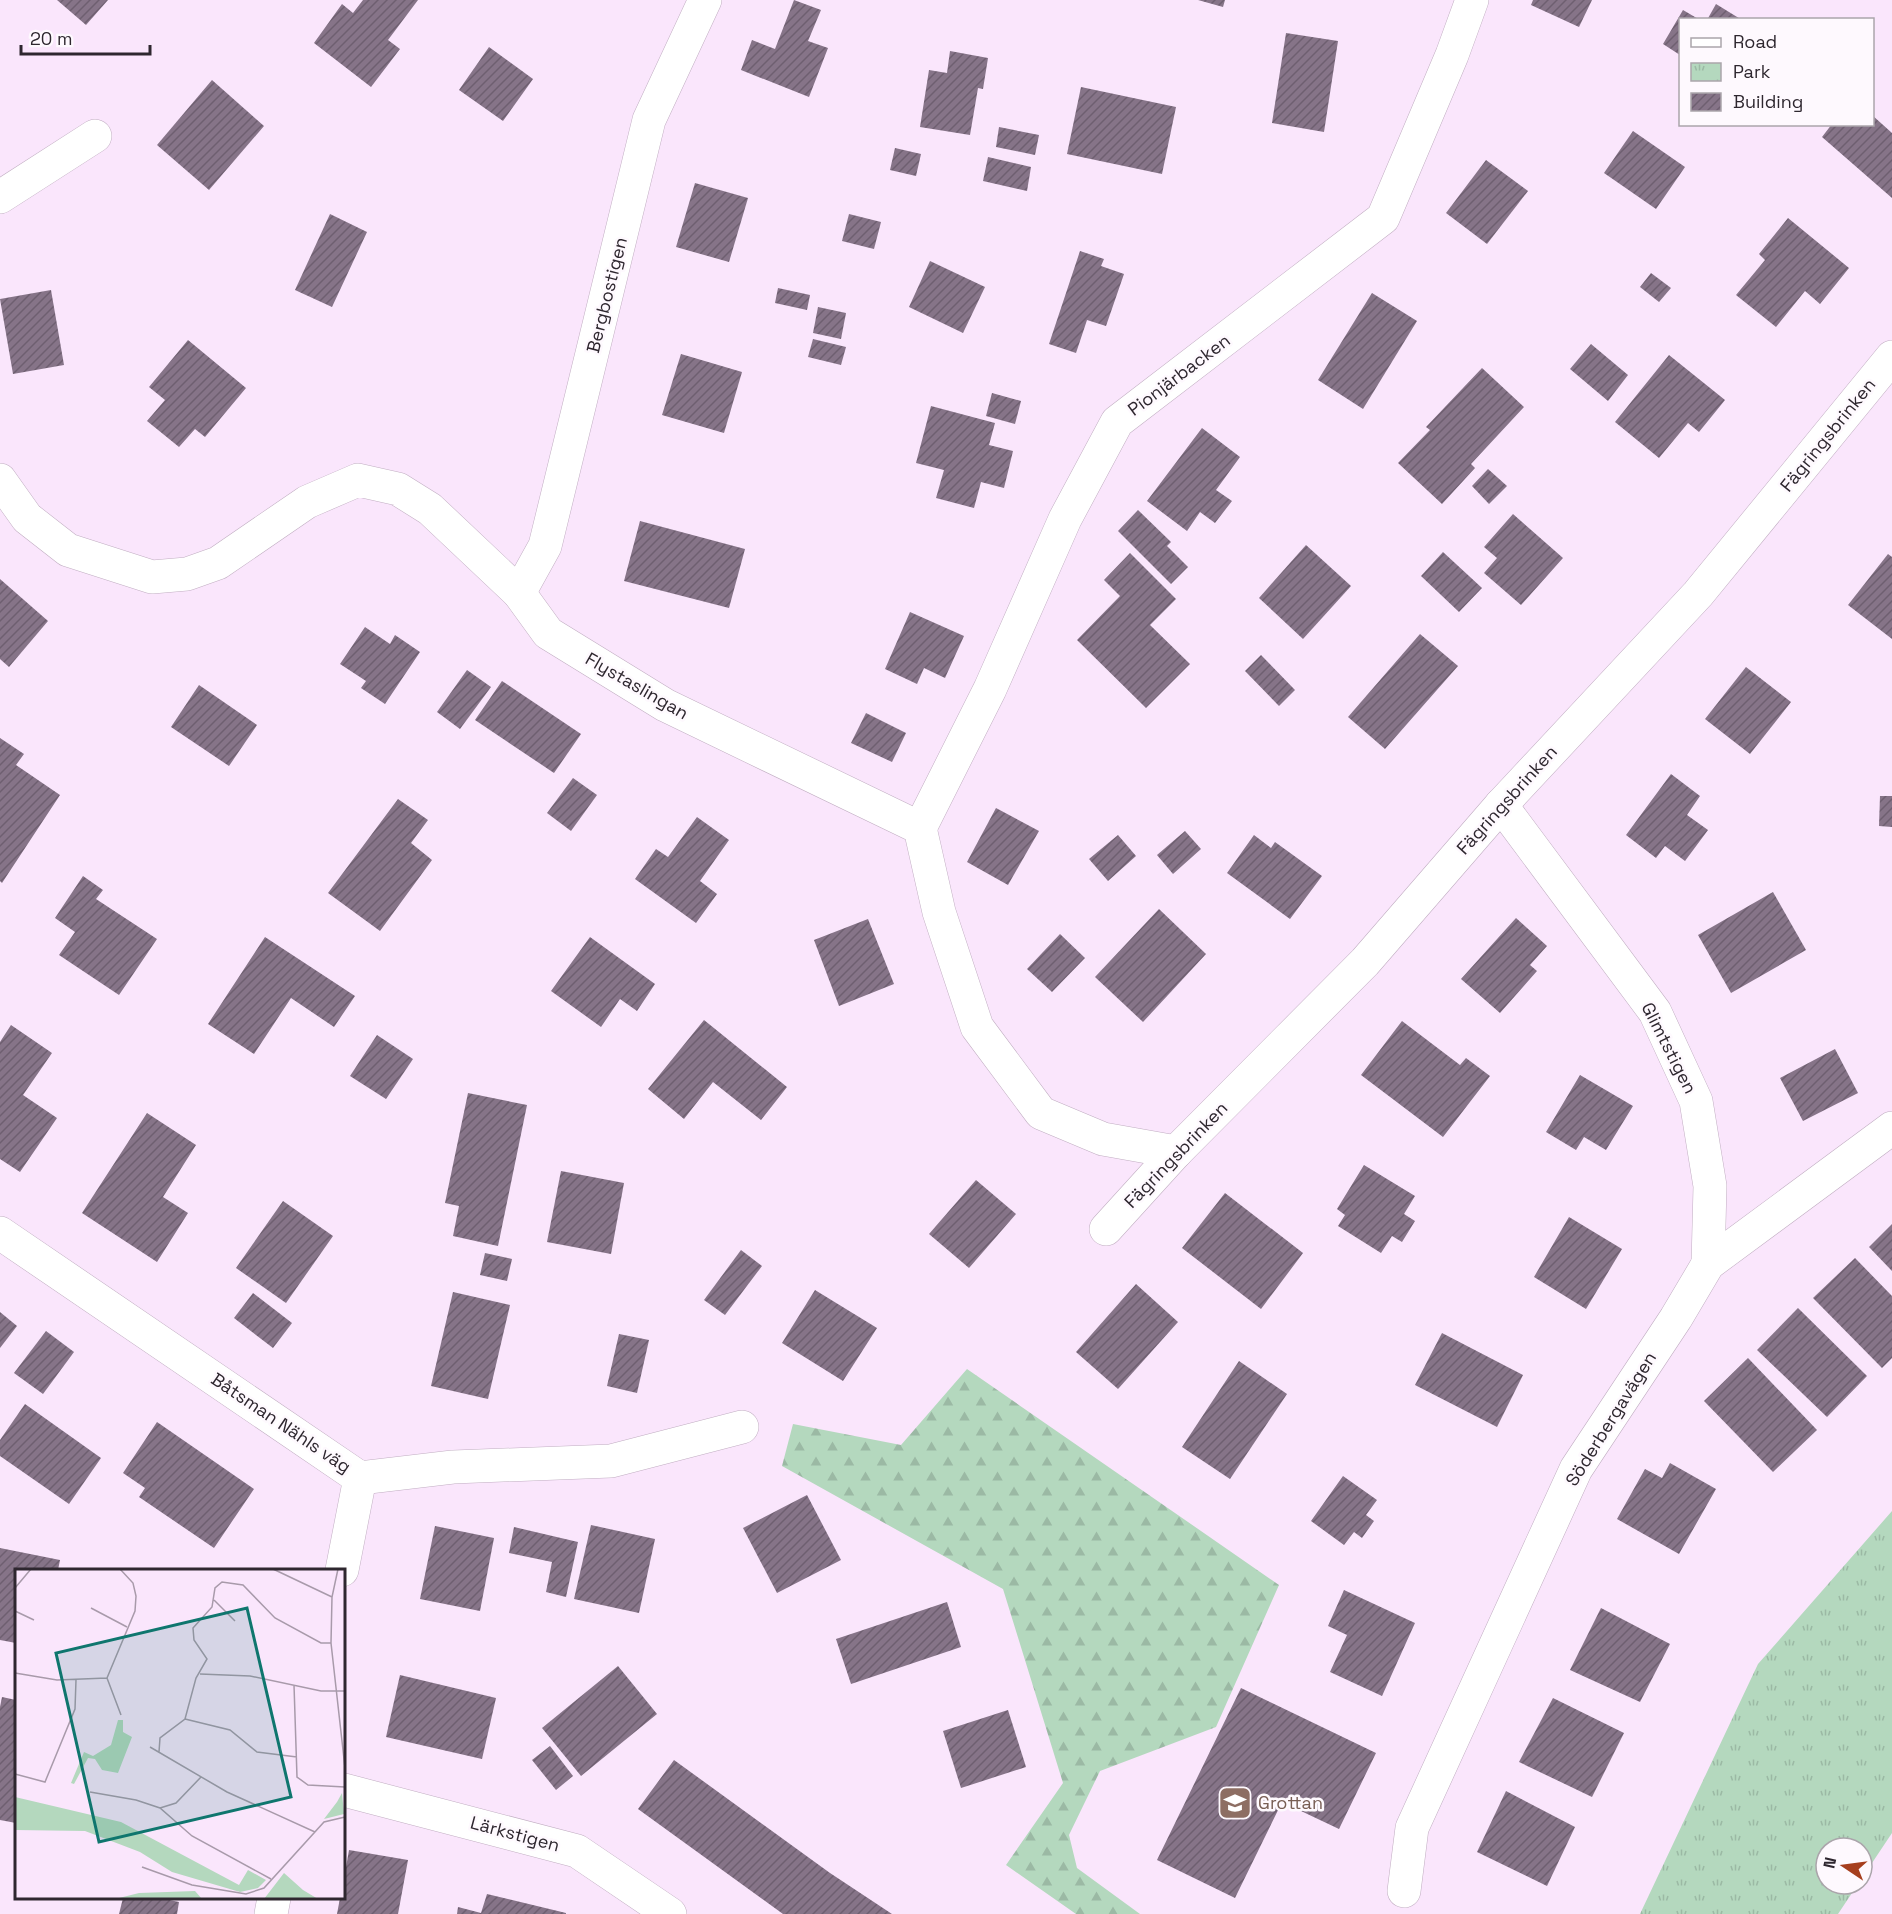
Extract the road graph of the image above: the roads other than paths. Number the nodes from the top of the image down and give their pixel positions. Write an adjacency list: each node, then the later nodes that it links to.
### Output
1 (705, 0): 7 (street, Bergbostigen)
2 (1472, 0): 9 (street, Pionjärbacken)
3 (95, 136): 4 (street)
4 (0, 197)
5 (1892, 357): 8 (street, Fägringsbrinken)
6 (0, 480): 7 (street, Flystaslingan)
7 (519, 593): 9 (street, Flystaslingan)
8 (1501, 805): 11 (street, Fägringsbrinken); 14 (street, Glimtstigen)
9 (920, 828): 11 (street)
10 (1892, 1128): 14 (street, Söderbergavägen)
11 (1176, 1152): 12 (street, Fägringsbrinken)
12 (1106, 1229)
13 (0, 1233): 16 (street, Båtsman Nähls väg)
14 (1708, 1264): 19 (street, Söderbergavägen)
15 (742, 1427): 16 (street, Båtsman Nähls väg)
16 (360, 1478): 17 (street)
17 (342, 1569)
18 (345, 1790): 22 (street, Lärkstigen)
19 (1404, 1891)
20 (274, 1899): 21 (street)
21 (271, 1914)
22 (670, 1914)

